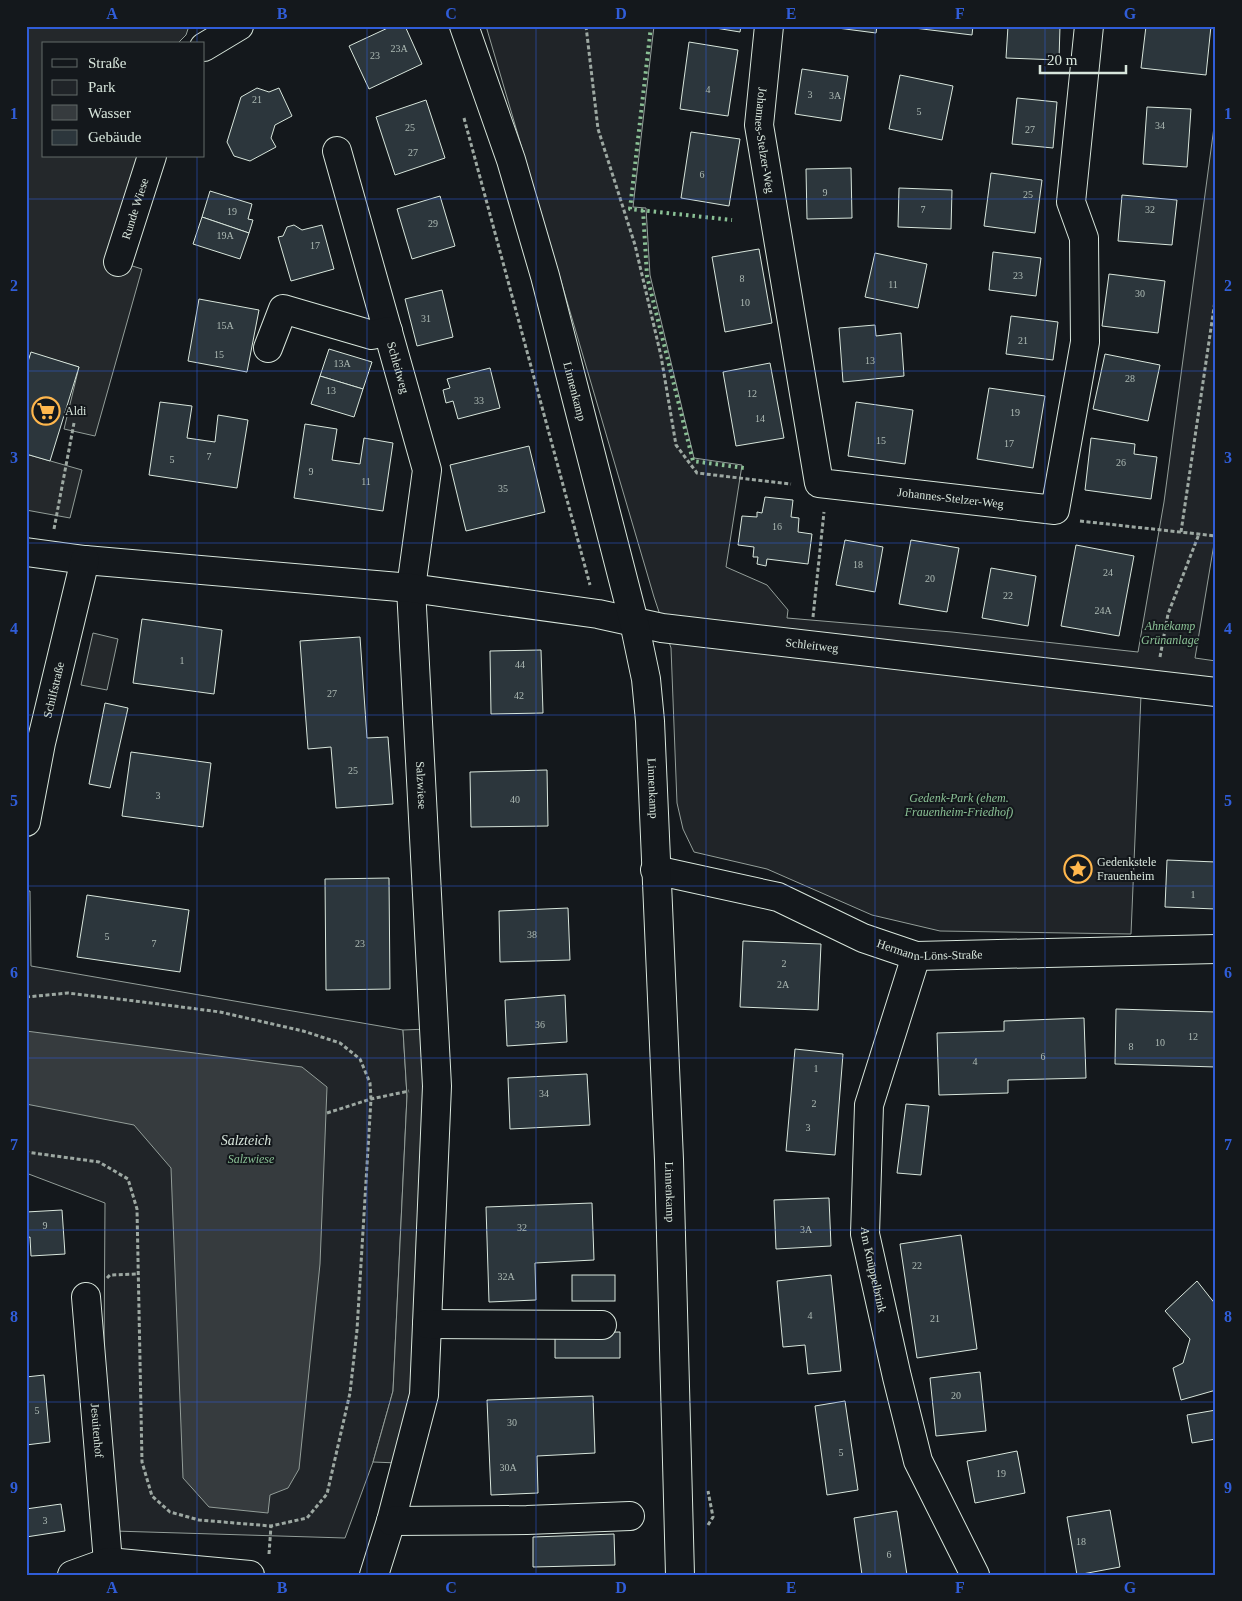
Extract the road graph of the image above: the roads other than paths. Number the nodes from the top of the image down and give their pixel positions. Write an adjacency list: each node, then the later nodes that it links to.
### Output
1 (239, 26): 5 (street)
2 (464, 26): 14 (street, Linnenkamp)
3 (769, 26): 4 (street, Johannes-Stelzer-Weg)
4 (1089, 26)
5 (205, 46)
6 (337, 151): 9 (street, Schleitweg)
7 (151, 158): 8 (street, Runde Wiese)
8 (118, 262)
9 (388, 331): 10 (street); 13 (street, Schleitweg)
10 (268, 348)
11 (38, 553): 12 (street, Schleitweg)
12 (85, 560): 13 (street, Schleitweg); 16 (street, Schilfstraße)
13 (411, 588): 14 (street, Schleitweg); 21 (street, Salzwiese)
14 (634, 622): 15 (street, Schleitweg); 17 (street, Linnenkamp)
15 (1216, 692)
16 (26, 822)
17 (655, 870): 19 (street, Hermann-Löns-Straße); 29 (street, Linnenkamp)
18 (1216, 949): 19 (street, Hermann-Löns-Straße)
19 (916, 956): 30 (street, Am Knüppelbrink)
20 (86, 1297): 25 (street, Jesuitenhof)
21 (427, 1324): 22 (street); 24 (street, Salzwiese)
22 (602, 1325)
23 (630, 1516): 24 (street)
24 (391, 1521): 28 (street, Salzwiese)
25 (108, 1562): 26 (street); 27 (street)
26 (72, 1575)
27 (250, 1575)
28 (374, 1575)
29 (680, 1575)
30 (975, 1575)

